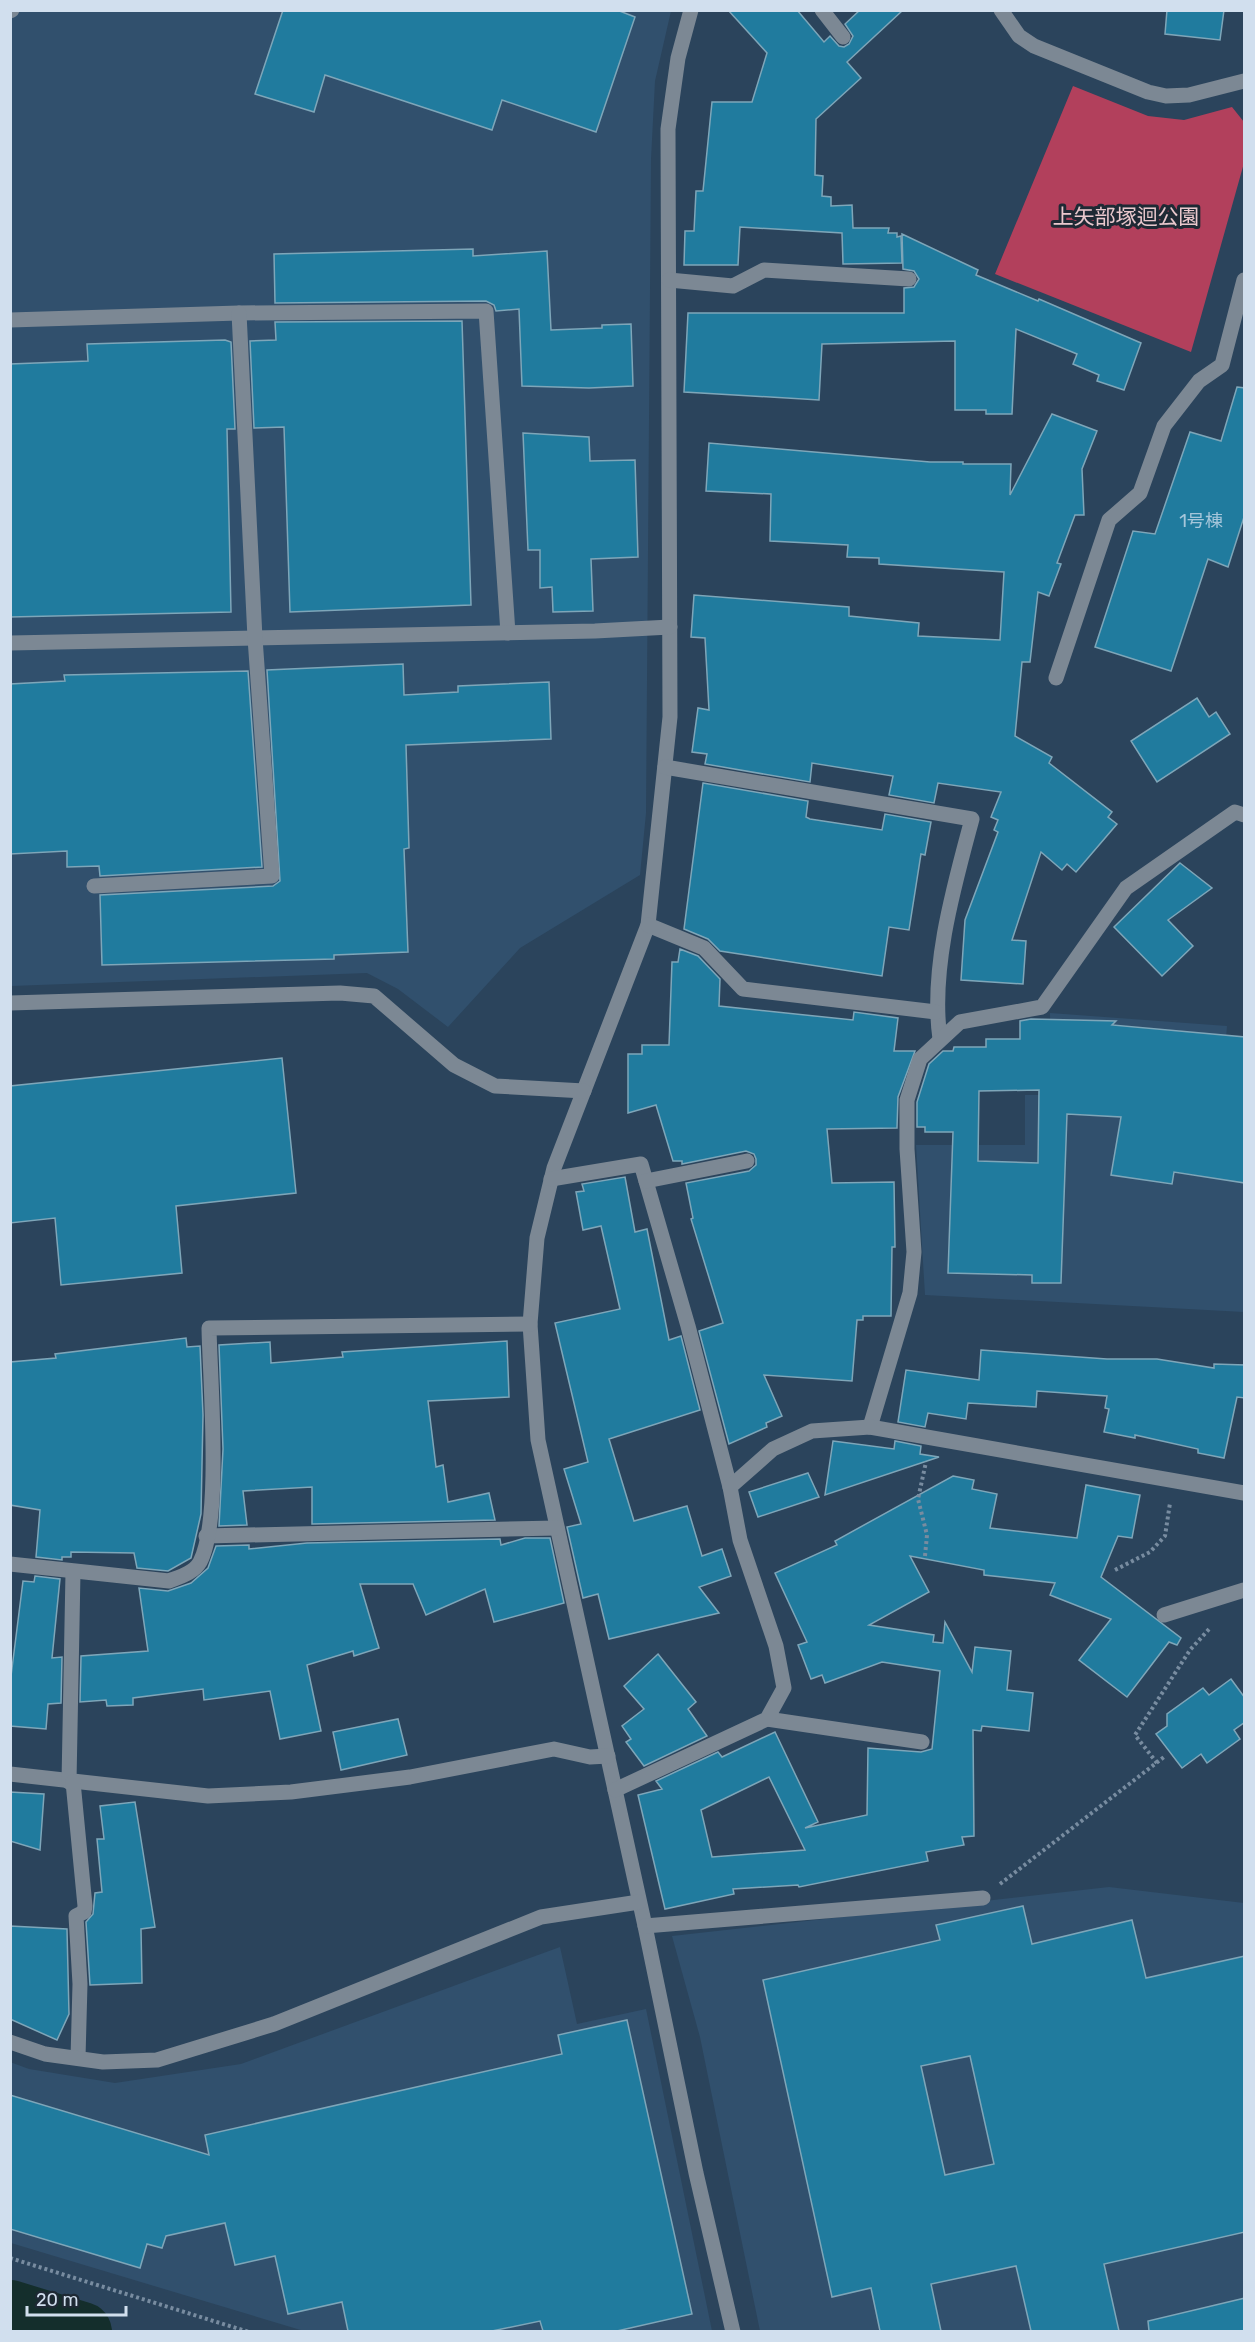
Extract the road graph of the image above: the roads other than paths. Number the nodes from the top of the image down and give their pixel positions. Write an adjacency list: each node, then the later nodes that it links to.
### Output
1 (690, 10): 7 (street)
2 (822, 10): 4 (street)
3 (1001, 10): 5 (street)
4 (843, 37)
5 (1245, 81)
6 (909, 279): 7 (street)
7 (669, 280): 11 (street)
8 (1245, 280): 15 (street)
9 (239, 313): 10 (street); 12 (street); 13 (street)
10 (10, 320)
11 (670, 627): 12 (street); 16 (street)
12 (508, 633): 13 (street)
13 (255, 638): 14 (street); 18 (street)
14 (10, 643)
15 (1056, 678)
16 (665, 767): 19 (street); 21 (street)
17 (1245, 815): 22 (street)
18 (93, 886)
19 (648, 925): 21 (street); 23 (street)
20 (10, 1003): 23 (street)
21 (936, 1012): 22 (street)
22 (940, 1039): 28 (street)
23 (584, 1091): 25 (street)
24 (747, 1161): 26 (street)
25 (551, 1179): 26 (street); 27 (street)
26 (646, 1181): 29 (street)
27 (530, 1323): 31 (street); 32 (street)
28 (870, 1427): 29 (street); 30 (street)
29 (730, 1487): 37 (street)
30 (1245, 1493)
31 (557, 1528): 32 (street); 39 (street)
32 (206, 1536): 34 (street)
33 (10, 1564): 34 (street)
34 (73, 1572): 41 (street)
35 (1245, 1590): 36 (street)
36 (1164, 1615)
37 (767, 1719): 38 (street); 42 (street)
38 (921, 1742)
39 (608, 1756): 41 (street); 42 (street)
40 (10, 1774): 41 (street)
41 (71, 1782): 47 (street)
42 (615, 1790): 44 (street)
43 (983, 1898): 45 (street)
44 (639, 1902): 45 (street); 47 (street)
45 (645, 1926): 48 (street)
46 (10, 2042): 47 (street)
47 (78, 2058)
48 (733, 2331)

